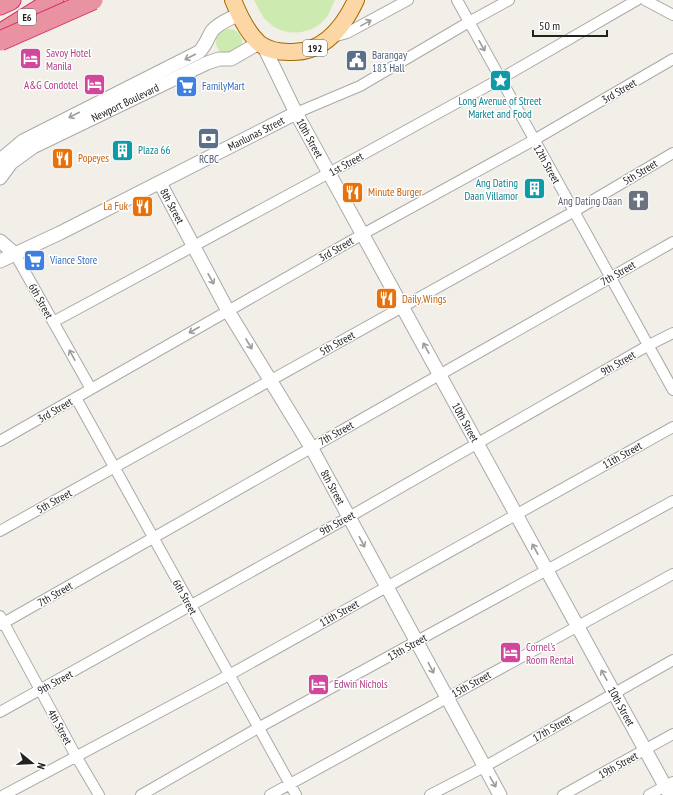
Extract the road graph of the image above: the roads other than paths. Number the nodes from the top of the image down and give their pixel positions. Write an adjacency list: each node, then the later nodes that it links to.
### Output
1 (11, 0): 12 (highway, E6)
2 (18, 0): 14 (main road)
3 (54, 0): 17 (highway, E6)
4 (83, 0): 20 (main road)
5 (93, 0): 20 (highway, bridge)
6 (356, 0): 18 (main road, 192)
7 (408, 0): 18 (street, one-way to 7)
8 (457, 0): 16 (street, 12th Street)
9 (509, 0): 16 (street, Manlunas Street)
10 (637, 0): 24 (street, 1st Street)
11 (645, 0): 15 (street)
12 (0, 5)
13 (236, 7): 19 (street, Newport Boulevard); 21 (main road)
14 (0, 9)
15 (673, 15)
16 (469, 22): 24 (street, 12th Street, one-way to 24); 25 (street, Manlunas Street)
17 (0, 34)
18 (331, 38): 21 (main road, 192)
19 (209, 39): 22 (street); 28 (street, Newport Boulevard, one-way to 28)
20 (0, 42)
21 (262, 45): 22 (street, Newport Boulevard); 25 (street, 10th Street)
22 (219, 59): 30 (street, Newport Boulevard)
23 (673, 59): 26 (street, 3rd Street)
24 (500, 79): 26 (street, 12th Street); 29 (street, 1st Street)
25 (296, 113): 29 (street, 10th Street); 31 (street, Manlunas Street)
26 (534, 140): 32 (street, 12th Street); 33 (street, 3rd Street)
27 (673, 153): 32 (street, 5th Street)
28 (0, 162)
29 (329, 173): 33 (street, 10th Street); 36 (street, 1st Street)
30 (0, 178)
31 (160, 183): 36 (street, 8th Street); 37 (street, Manlunas Street)
32 (573, 212): 39 (street, 12th Street); 40 (street, 5th Street)
33 (363, 234): 40 (street, 10th Street); 41 (street, 3rd Street)
34 (0, 241): 37 (street)
35 (673, 242): 39 (street, 7th Street)
36 (193, 247): 41 (street, 8th Street, one-way to 41); 42 (street, 1st Street)
37 (15, 254): 38 (street, Manlunas Street); 42 (street, 6th Street)
38 (0, 261)
39 (610, 278): 44 (street, 12th Street); 45 (street, 7th Street)
40 (403, 307): 45 (street, 10th Street, one-way to 40); 46 (street, 5th Street)
41 (228, 311): 46 (street, 8th Street, one-way to 46); 47 (street, 3rd Street, one-way to 47)
42 (53, 322): 47 (street, 6th Street, one-way to 42)
43 (673, 333): 44 (street, 9th Street)
44 (649, 345): 48 (street, 12th Street); 52 (street, 9th Street)
45 (441, 374): 52 (street, 10th Street); 53 (street, 7th Street)
46 (270, 380): 53 (street, 8th Street); 54 (street, 5th Street)
47 (91, 389): 49 (street, 3rd Street)
48 (673, 390)
49 (76, 398): 51 (street, 3rd Street); 54 (street, 6th Street)
50 (673, 427): 56 (street, 11th Street)
51 (0, 440)
52 (478, 443): 56 (street, 10th Street); 57 (street, 9th Street)
53 (311, 447): 57 (street, 8th Street); 59 (street, 7th Street)
54 (114, 468): 58 (street, 5th Street); 59 (street, 6th Street)
55 (673, 501): 60 (street, 13th Street)
56 (516, 515): 60 (street, 10th Street, one-way to 56); 62 (street, 11th Street)
57 (349, 517): 62 (street, 8th Street, one-way to 62); 63 (street, 9th Street)
58 (0, 531)
59 (153, 538): 63 (street, 6th Street); 64 (street, 7th Street)
60 (547, 570): 65 (street, 10th Street); 66 (street, 13th Street)
61 (673, 574): 65 (street, 15th Street)
62 (386, 586): 66 (street, 8th Street); 68 (street, 11th Street)
63 (190, 605): 68 (street, 6th Street); 69 (street, 9th Street)
64 (1, 621): 69 (street, 4th Street)
65 (577, 625): 70 (street, 10th Street, one-way to 65); 71 (street, 15th Street)
66 (418, 641): 71 (street, 8th Street, one-way to 71); 73 (street, 13th Street)
67 (673, 660): 70 (street, 17th Street)
68 (229, 675): 73 (street, 6th Street); 76 (street, 11th Street)
69 (40, 690): 72 (street, 9th Street); 76 (street, 4th Street)
70 (614, 693): 75 (street, 10th Street); 77 (street, 17th Street)
71 (447, 698): 77 (street, 8th Street); 78 (street, 15th Street)
72 (0, 712)
73 (258, 728): 78 (street, 6th Street); 82 (street, 13th Street)
74 (673, 734): 75 (street, 19th Street)
75 (645, 750): 79 (street, 10th Street); 87 (street, 19th Street)
76 (76, 756): 80 (street, 11th Street); 81 (street, 4th Street)
77 (484, 767): 85 (street, 17th Street); 86 (street, 8th Street, one-way to 86)
78 (290, 784): 83 (street, 15th Street); 84 (street, 6th Street)
79 (670, 788): 88 (street)
80 (4, 795)
81 (99, 795)
82 (141, 795)
83 (270, 795)
84 (296, 795)
85 (430, 795)
86 (500, 795)
87 (563, 795)
88 (649, 795)

